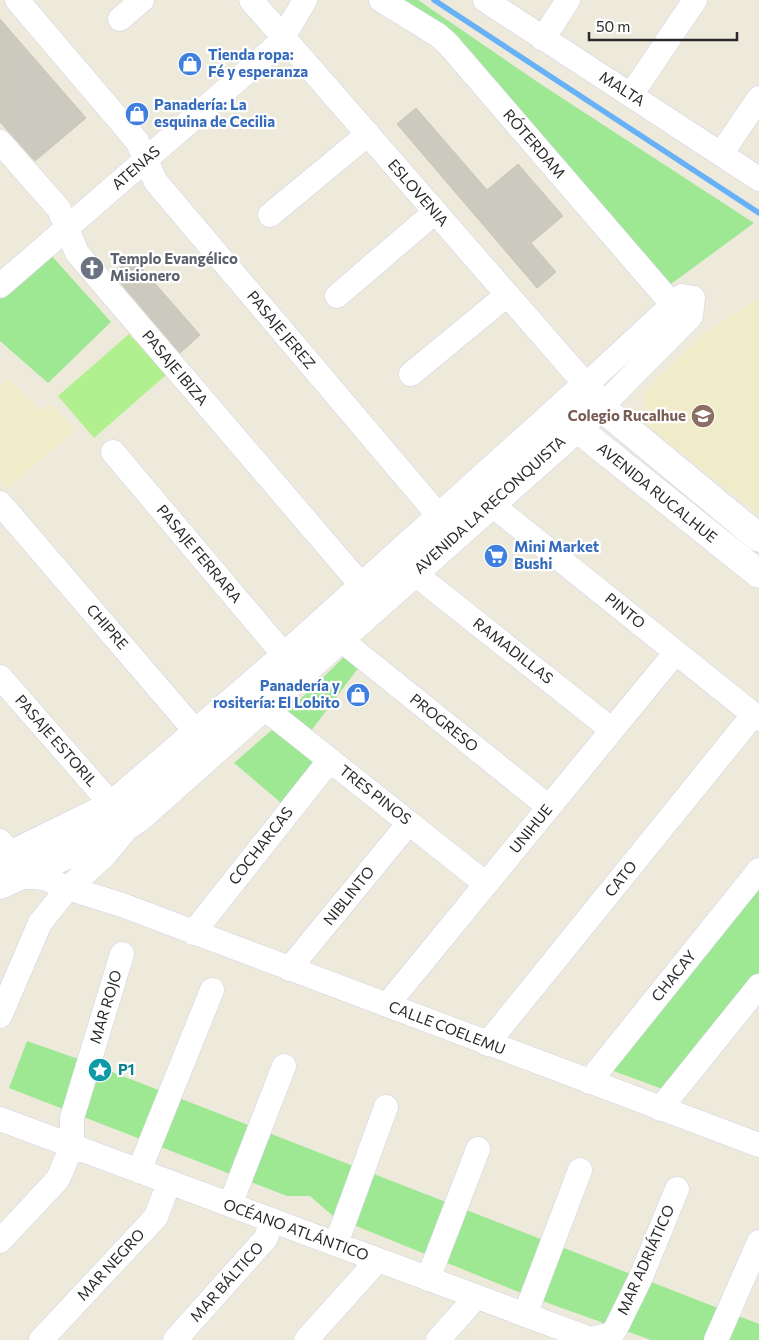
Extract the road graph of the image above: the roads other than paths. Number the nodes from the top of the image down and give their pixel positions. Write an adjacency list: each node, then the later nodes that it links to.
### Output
1 (17, 0): 17 (street, PASAJE JEREZ)
2 (142, 0): 9 (street)
3 (251, 0): 10 (street, ESLOVENIA)
4 (305, 0): 10 (street, ATENAS)
5 (381, 0): 25 (street, RÓTERDAM)
6 (485, 0): 11 (street, MALTA)
7 (568, 0): 11 (street)
8 (695, 0): 12 (street)
9 (120, 19)
10 (283, 37): 14 (street, ESLOVENIA); 17 (street, ATENAS)
11 (543, 39): 12 (street, MALTA)
12 (630, 95): 16 (street, MALTA)
13 (759, 98): 16 (street)
14 (368, 134): 19 (street, ESLOVENIA); 20 (street)
15 (0, 142): 21 (street, PASAJE IBIZA)
16 (721, 154): 18 (street, MALTA)
17 (145, 159): 21 (street, ATENAS); 32 (street, PASAJE JEREZ)
18 (759, 179)
19 (435, 212): 23 (street, ESLOVENIA); 24 (street)
20 (270, 215)
21 (66, 228): 22 (street, ATENAS); 36 (street, PASAJE IBIZA)
22 (0, 286)
23 (507, 295): 26 (street); 27 (street, ESLOVENIA)
24 (337, 296)
25 (672, 304): 27 (street, AVENIDA LA RECONQUISTA)
26 (411, 374)
27 (593, 396): 28 (street, AVENIDA LA RECONQUISTA); 33 (street, AVENIDA RUCALHUE)
28 (566, 420): 31 (street, AVENIDA LA RECONQUISTA); 32 (street, AVENIDA LA RECONQUISTA); 35 (street, AVENIDA RUCALHUE)
29 (113, 452): 39 (street, PASAJE FERRARA)
30 (0, 503): 44 (street, CHIPRE)
31 (491, 504): 34 (street, AVENIDA LA RECONQUISTA); 38 (street, PINTO)
32 (439, 516): 36 (street, AVENIDA LA RECONQUISTA)
33 (759, 538)
34 (414, 573): 37 (street, AVENIDA LA RECONQUISTA); 43 (street, RAMADILLAS)
35 (759, 574)
36 (362, 586): 39 (street, AVENIDA LA RECONQUISTA)
37 (340, 639): 41 (street, AVENIDA LA RECONQUISTA); 46 (street, PROGRESO)
38 (676, 652): 42 (street, PINTO); 43 (street, UNIHUE)
39 (285, 656): 44 (street, AVENIDA LA RECONQUISTA)
40 (0, 677): 47 (street, PASAJE ESTORIL)
41 (263, 707): 44 (street, AVENIDA LA RECONQUISTA); 45 (street, TRES PINOS)
42 (756, 716): 62 (street, CATO)
43 (612, 730): 46 (street, UNIHUE)
44 (205, 742): 47 (street, AVENIDA LA RECONQUISTA)
45 (330, 760): 48 (street, TRES PINOS); 55 (street, COCHARCAS)
46 (549, 807): 52 (street, UNIHUE)
47 (121, 815): 49 (street); 50 (street, AVENIDA LA RECONQUISTA)
48 (409, 823): 52 (street, TRES PINOS); 57 (street, NIBLINTO)
49 (102, 858): 53 (street); 54 (street, CALLE COELEMU)
50 (6, 864): 53 (street, CALLE COELEMU)
51 (759, 870): 64 (street, CHACAY)
52 (486, 884): 60 (street, UNIHUE)
53 (68, 888): 54 (street, CALLE COELEMU); 61 (street)
54 (134, 911): 55 (street, CALLE COELEMU)
55 (193, 933): 57 (street, CALLE COELEMU)
56 (122, 954): 69 (street, MAR ROJO)
57 (289, 969): 60 (street, CALLE COELEMU)
58 (759, 986): 66 (street)
59 (212, 990): 72 (street)
60 (387, 1006): 62 (street, CALLE COELEMU)
61 (0, 1016)
62 (488, 1044): 64 (street, CALLE COELEMU)
63 (284, 1066): 75 (street)
64 (589, 1082): 66 (street, CALLE COELEMU)
65 (386, 1107): 79 (street)
66 (660, 1108): 68 (street, CALLE COELEMU)
67 (0, 1119): 69 (street, OCÉANO ATLÁNTICO)
68 (759, 1145)
69 (72, 1146): 72 (street, OCÉANO ATLÁNTICO); 77 (street, MAR ROJO)
70 (478, 1149): 81 (street)
71 (580, 1170): 83 (street)
72 (138, 1171): 73 (street, OCÉANO ATLÁNTICO)
73 (169, 1182): 75 (street, OCÉANO ATLÁNTICO); 85 (street, MAR NEGRO)
74 (677, 1189): 84 (street, MAR ADRIÁTICO)
75 (230, 1205): 76 (street, OCÉANO ATLÁNTICO)
76 (272, 1220): 79 (street, OCÉANO ATLÁNTICO); 86 (street, MAR BÁLTICO)
77 (0, 1241)
78 (759, 1242): 89 (street)
79 (336, 1244): 80 (street, OCÉANO ATLÁNTICO)
80 (378, 1260): 81 (street, OCÉANO ATLÁNTICO); 87 (street)
81 (428, 1278): 82 (street, OCÉANO ATLÁNTICO)
82 (476, 1297): 83 (street, OCÉANO ATLÁNTICO); 88 (street)
83 (525, 1315): 84 (street, OCÉANO ATLÁNTICO)
84 (589, 1339)
85 (41, 1340)
86 (175, 1340)
87 (306, 1340)
88 (438, 1340)
89 (716, 1340)

